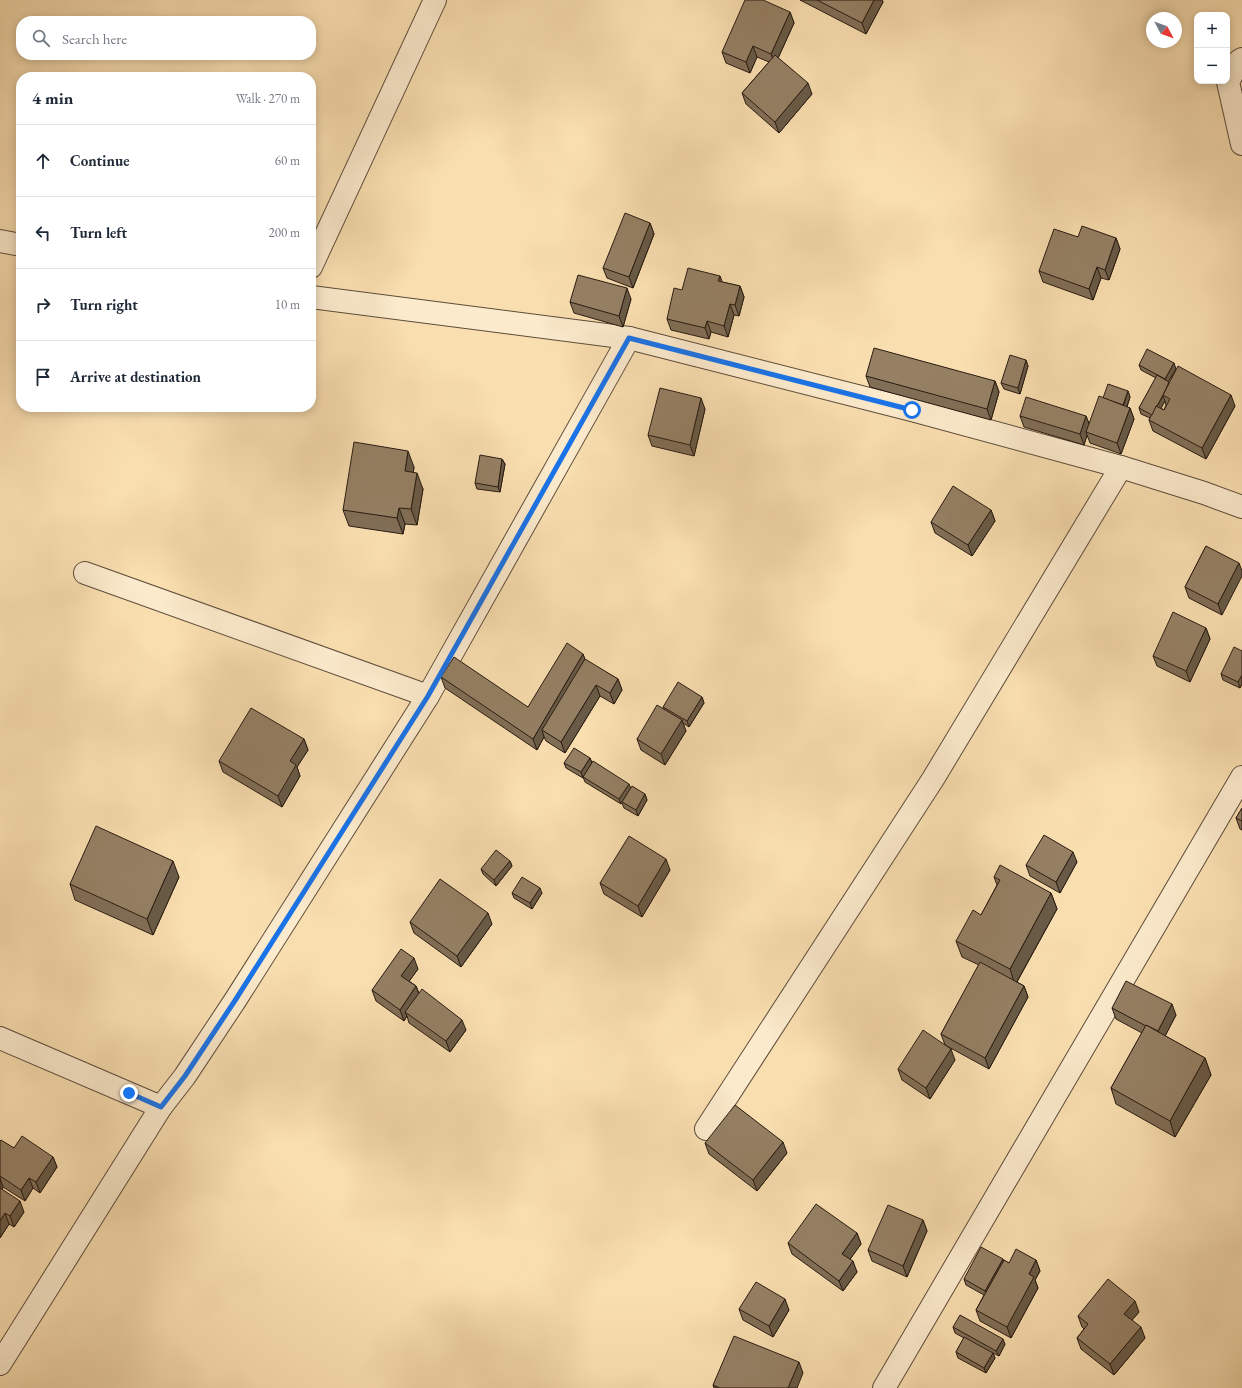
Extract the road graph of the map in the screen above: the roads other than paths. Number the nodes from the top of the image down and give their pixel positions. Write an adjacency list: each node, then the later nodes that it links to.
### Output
1 (435, 0): 6 (street)
2 (1242, 59): 3 (street)
3 (1242, 144)
4 (0, 241): 5 (street)
5 (16, 245)
6 (316, 256)
7 (316, 298): 8 (street)
8 (629, 338): 9 (street); 12 (street)
9 (1121, 467): 10 (street); 16 (street)
10 (1242, 508)
11 (85, 573): 12 (street)
12 (428, 696): 15 (street)
13 (1242, 777): 18 (street)
14 (0, 1038): 15 (street)
15 (161, 1107): 17 (street)
16 (706, 1129)
17 (0, 1364)
18 (884, 1388)

